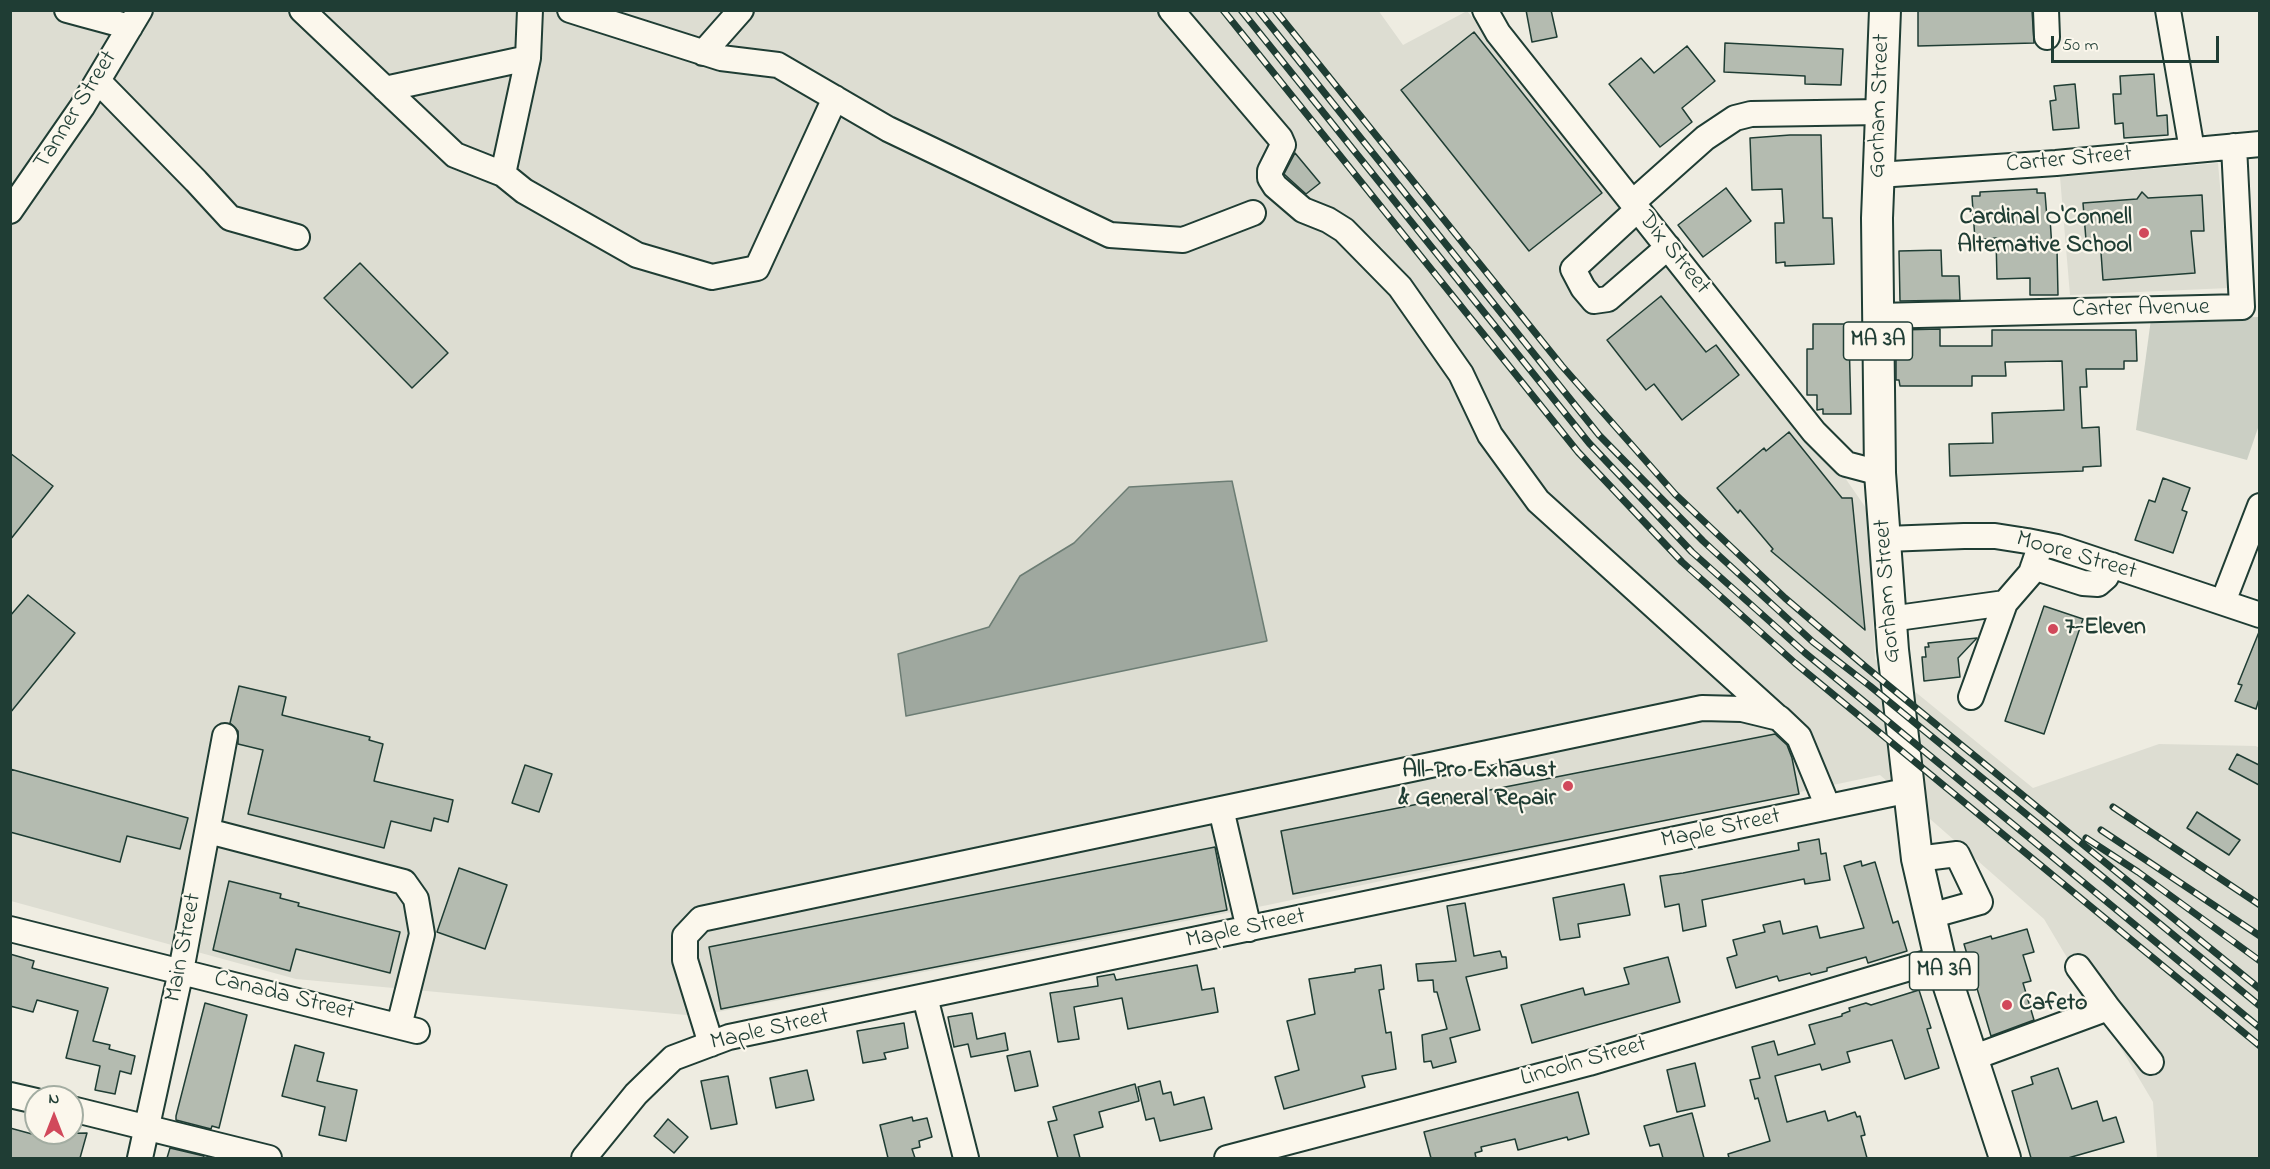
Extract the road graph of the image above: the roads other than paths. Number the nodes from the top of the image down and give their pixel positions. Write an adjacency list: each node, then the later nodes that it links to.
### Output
1 (67, 10): 11 (street)
2 (302, 10): 16 (street)
3 (530, 10): 14 (street)
4 (741, 10): 13 (street)
5 (1171, 10): 41 (street)
6 (1485, 10): 24 (street, Dix Street)
7 (1885, 10): 18 (main road, Gorham Street / MA 3A)
8 (2046, 10): 12 (street)
9 (2168, 10): 21 (street)
10 (582, 12): 13 (street)
11 (135, 19): 15 (street, Tanner Street)
12 (2047, 37)
13 (703, 53): 17 (street)
14 (528, 58): 16 (street); 22 (street)
15 (98, 81): 25 (street, Tanner Street); 27 (street)
16 (385, 89): 22 (street)
17 (835, 98): 22 (street); 26 (street)
18 (1881, 111): 23 (main road, Gorham Street / MA 3A); 24 (street)
19 (2259, 144): 20 (street, Carter Street)
20 (2234, 146): 21 (street, Carter Street); 29 (street, Carter Avenue)
21 (2192, 150): 23 (street, Carter Street)
22 (503, 174)
23 (1878, 175): 29 (main road, Gorham Street / MA 3A)
24 (1634, 207): 28 (street, Dix Street); 28 (street)
25 (10, 211)
26 (1253, 213)
27 (297, 237)
28 (1668, 247): 30 (street, Dix Street)
29 (1878, 316): 30 (main road, Gorham Street / MA 3A)
30 (1880, 473): 32 (main road, Gorham Street / MA 3A)
31 (2259, 506): 36 (street)
32 (1886, 539): 33 (street, Moore Street); 39 (main road, Gorham Street / MA 3A)
33 (2041, 544): 34 (street, Moore Street); 35 (street)
34 (2112, 566): 35 (street); 36 (street, Moore Street)
35 (2033, 567): 37 (street)
36 (2223, 602): 38 (street, Moore Street)
37 (2005, 603): 39 (street); 40 (street)
38 (2259, 615)
39 (1890, 619): 43 (main road, Gorham Street / MA 3A)
40 (1971, 697)
41 (1779, 718): 44 (street); 45 (street)
42 (225, 736): 46 (street, Main Street)
43 (1910, 790): 44 (street, Maple Street); 47 (main road, Gorham Street / MA 3A)
44 (1828, 807): 50 (street, Maple Street)
45 (1221, 809): 50 (street); 56 (street)
46 (208, 831): 53 (street, Main Street); 53 (street, Canada Street)
47 (1917, 860): 48 (main road, Gorham Street / MA 3A); 48 (street)
48 (1930, 916): 51 (main road, Gorham Street / MA 3A)
49 (10, 928): 53 (street, Canada Street)
50 (1249, 929): 54 (street, Maple Street)
51 (1940, 959): 57 (main road, Gorham Street / MA 3A); 65 (street, Lincoln Street)
52 (2078, 967): 55 (street)
53 (181, 971): 60 (street, Main Street)
54 (925, 997): 56 (street, Maple Street); 64 (street)
55 (2108, 1008): 57 (street); 58 (street)
56 (711, 1044): 63 (street, Maple Street)
57 (1972, 1058): 66 (main road, Gorham Street / MA 3A)
58 (2151, 1062)
59 (84, 1112): 60 (street)
60 (147, 1127): 61 (street, Main Street); 62 (street)
61 (140, 1158)
62 (270, 1158)
63 (584, 1158)
64 (966, 1158)
65 (1227, 1158)
66 (2005, 1158)

